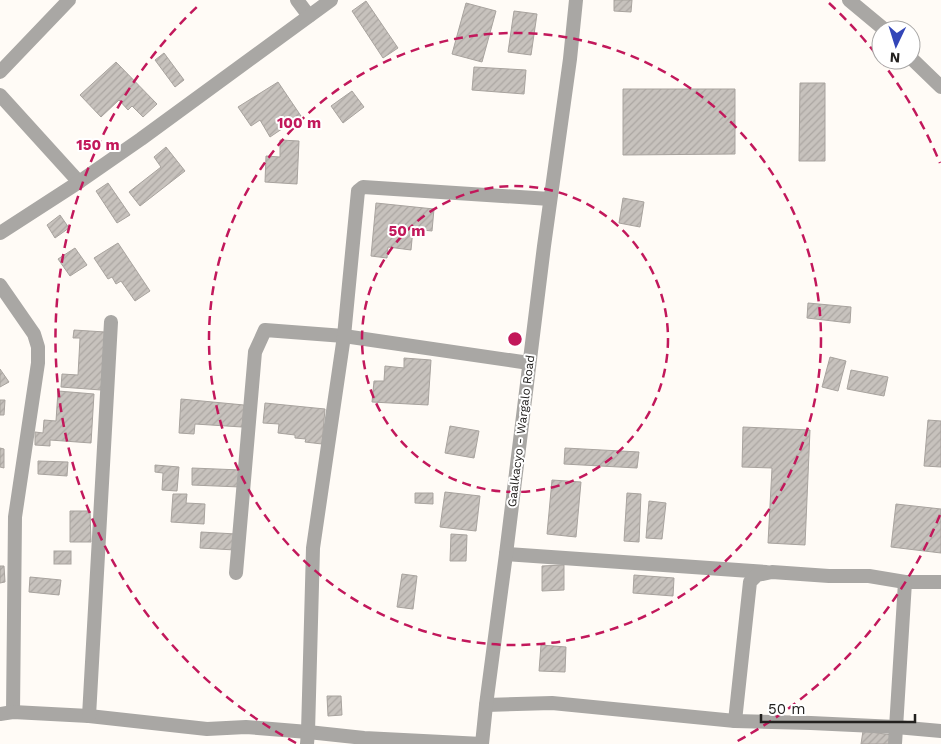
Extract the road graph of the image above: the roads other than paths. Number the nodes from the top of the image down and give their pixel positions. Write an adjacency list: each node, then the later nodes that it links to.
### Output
1 (69, 0): 9 (street)
2 (298, 0): 6 (street)
3 (331, 0): 6 (street)
4 (576, 0): 13 (street, Gaalkacyo - Wargalo Road)
5 (849, 0): 7 (street)
6 (309, 16): 12 (street)
7 (873, 20)
8 (921, 68): 10 (street)
9 (0, 72)
10 (941, 87)
11 (0, 96): 12 (street)
12 (79, 182): 14 (street)
13 (550, 199): 17 (street); 18 (street, Gaalkacyo - Wargalo Road)
14 (0, 233)
15 (0, 285): 25 (street)
16 (111, 322): 26 (street)
17 (344, 336): 18 (street); 21 (street); 30 (street)
18 (529, 363): 19 (street, Gaalkacyo - Wargalo Road)
19 (506, 554): 20 (street); 24 (street, Gaalkacyo - Wargalo Road)
20 (772, 572): 22 (street); 27 (street)
21 (236, 573)
22 (905, 582): 23 (street); 28 (street)
23 (941, 582)
24 (486, 705): 27 (street); 31 (street, Gaalkacyo - Wargalo Road)
25 (6, 713): 26 (street)
26 (89, 716): 30 (street)
27 (735, 721): 28 (street)
28 (896, 727): 29 (street); 32 (street)
29 (941, 731)
30 (307, 738): 31 (street)
31 (482, 744)
32 (895, 744)

